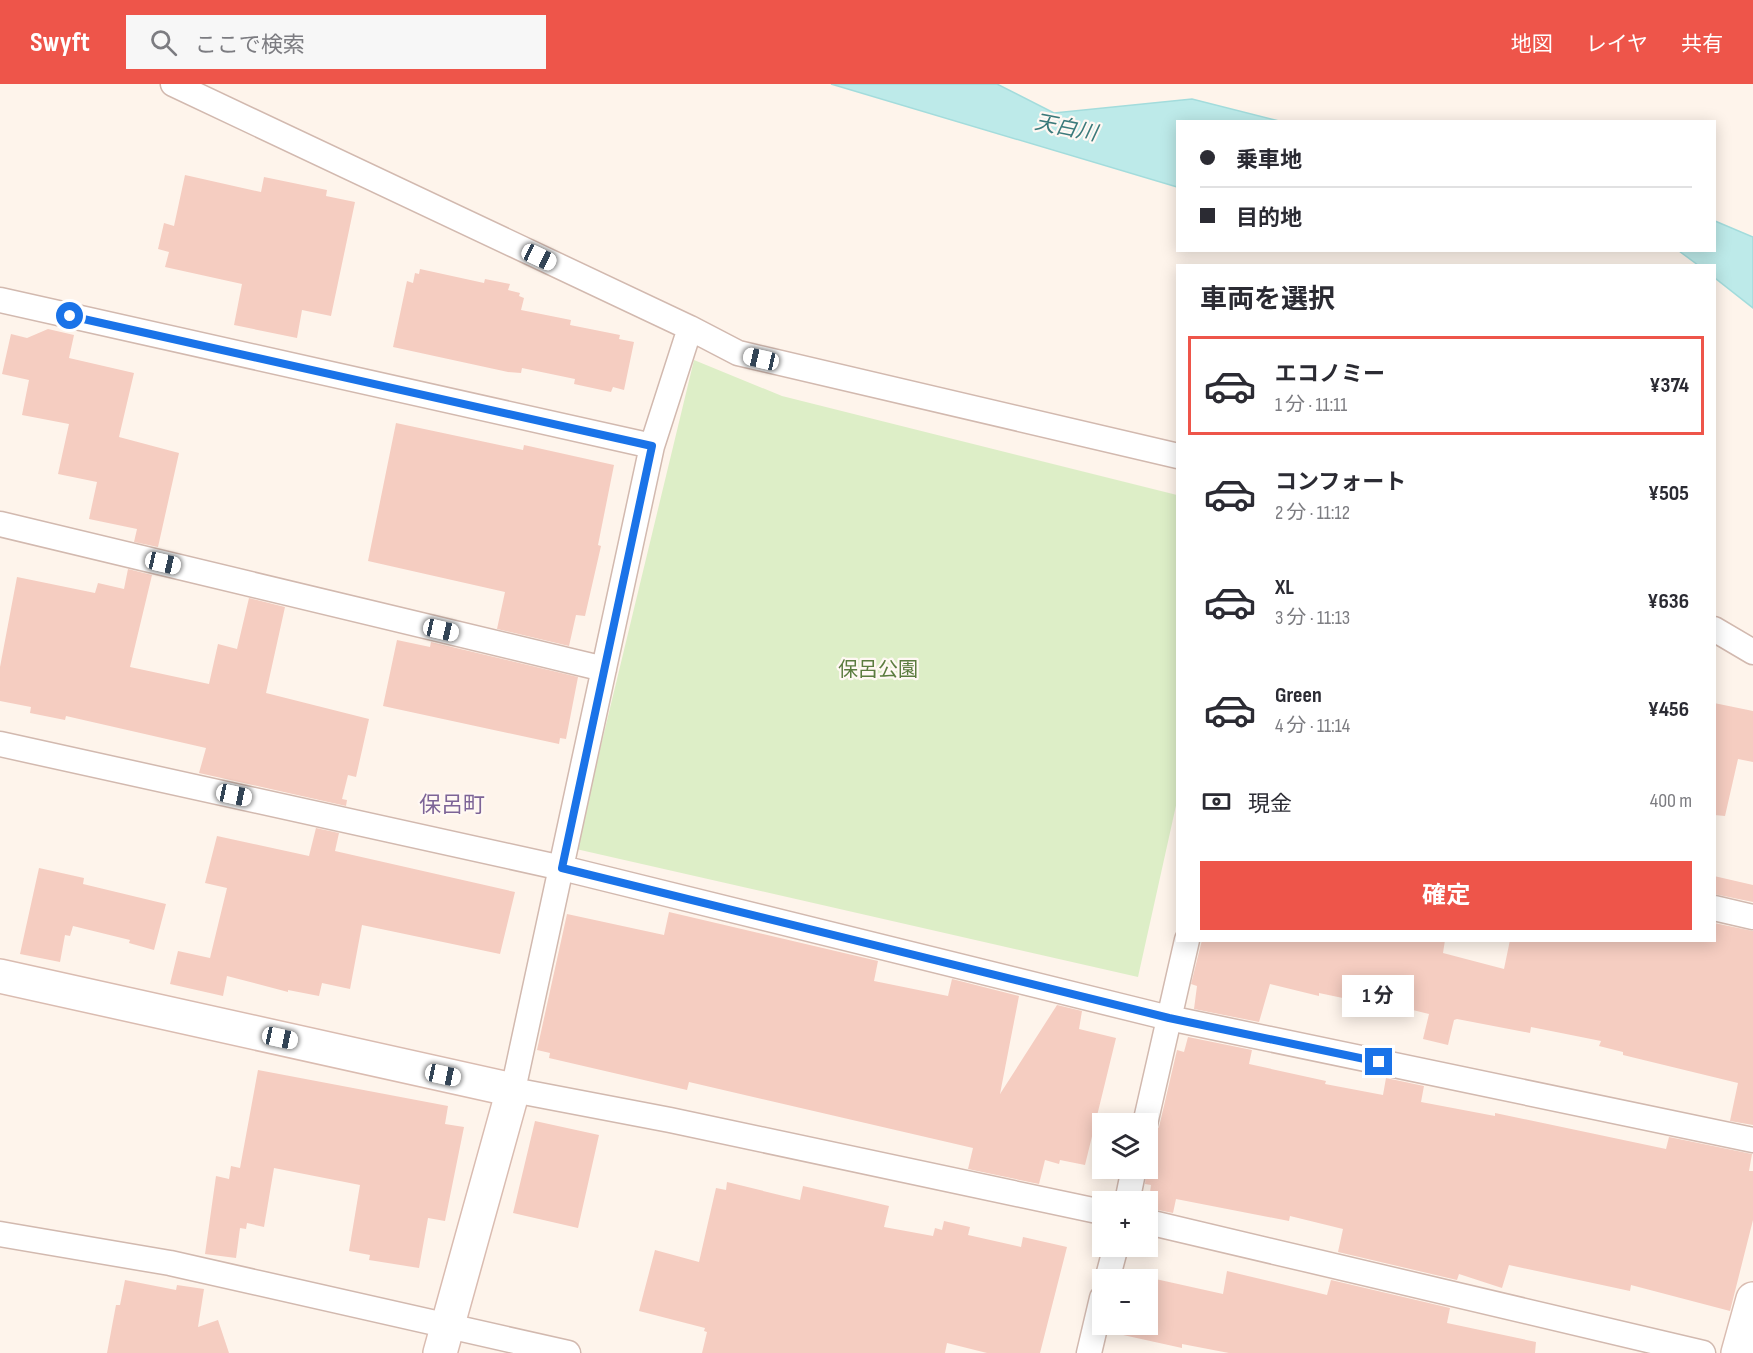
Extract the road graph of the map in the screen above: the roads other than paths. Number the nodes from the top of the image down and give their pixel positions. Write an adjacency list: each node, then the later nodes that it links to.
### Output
1 (173, 84): 3 (street)
2 (0, 300): 4 (street)
3 (690, 328): 4 (street); 5 (street)
4 (652, 446): 9 (street)
5 (1176, 456)
6 (0, 524): 9 (street)
7 (1716, 630): 8 (street)
8 (1753, 652)
9 (604, 669): 11 (street)
10 (0, 744): 11 (street)
11 (562, 868): 16 (street); 17 (street)
12 (1716, 908): 13 (street)
13 (1753, 917)
14 (1187, 942): 16 (street)
15 (0, 976): 17 (street)
16 (1169, 1018): 18 (street); 19 (street)
17 (513, 1090): 20 (street); 25 (street)
18 (1147, 1113)
19 (1753, 1140)
20 (1092, 1210)
21 (1158, 1224): 28 (street)
22 (0, 1234): 25 (street)
23 (1753, 1299): 29 (street)
24 (1093, 1335): 27 (street)
25 (443, 1339): 26 (street)
26 (568, 1353)
27 (1089, 1353)
28 (1703, 1353)
29 (1738, 1353)

